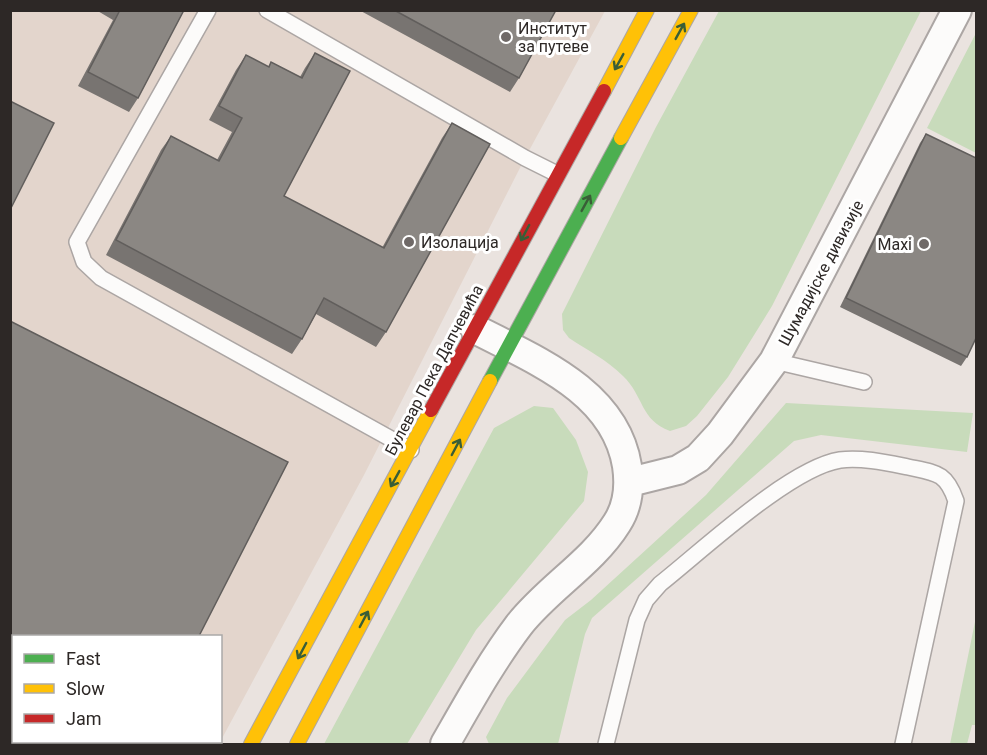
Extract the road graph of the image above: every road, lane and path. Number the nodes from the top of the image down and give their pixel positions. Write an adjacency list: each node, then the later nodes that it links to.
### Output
1 (208, 10): 11 (lane)
2 (267, 10): 6 (lane)
3 (647, 10): 6 (street, Булевар Пека Дапчевића, one-way to 6)
4 (691, 10): 8 (street, one-way to 4)
5 (957, 10): 9 (street, Шумадијске дивизије)
6 (557, 174): 7 (street, Булевар Пека Дапчевића, one-way to 7)
7 (475, 329): 8 (street); 11 (street, Булевар Пека Дапчевића)
8 (510, 347): 12 (street); 14 (street, one-way to 8)
9 (774, 361): 10 (lane); 12 (street, Шумадијске дивизије)
10 (864, 382)
11 (411, 450): 13 (street, Булевар Пека Дапчевића, one-way to 13)
12 (630, 482): 15 (street)
13 (251, 744)
14 (297, 744)
15 (445, 744)
16 (606, 744): 17 (lane)
17 (903, 744)

